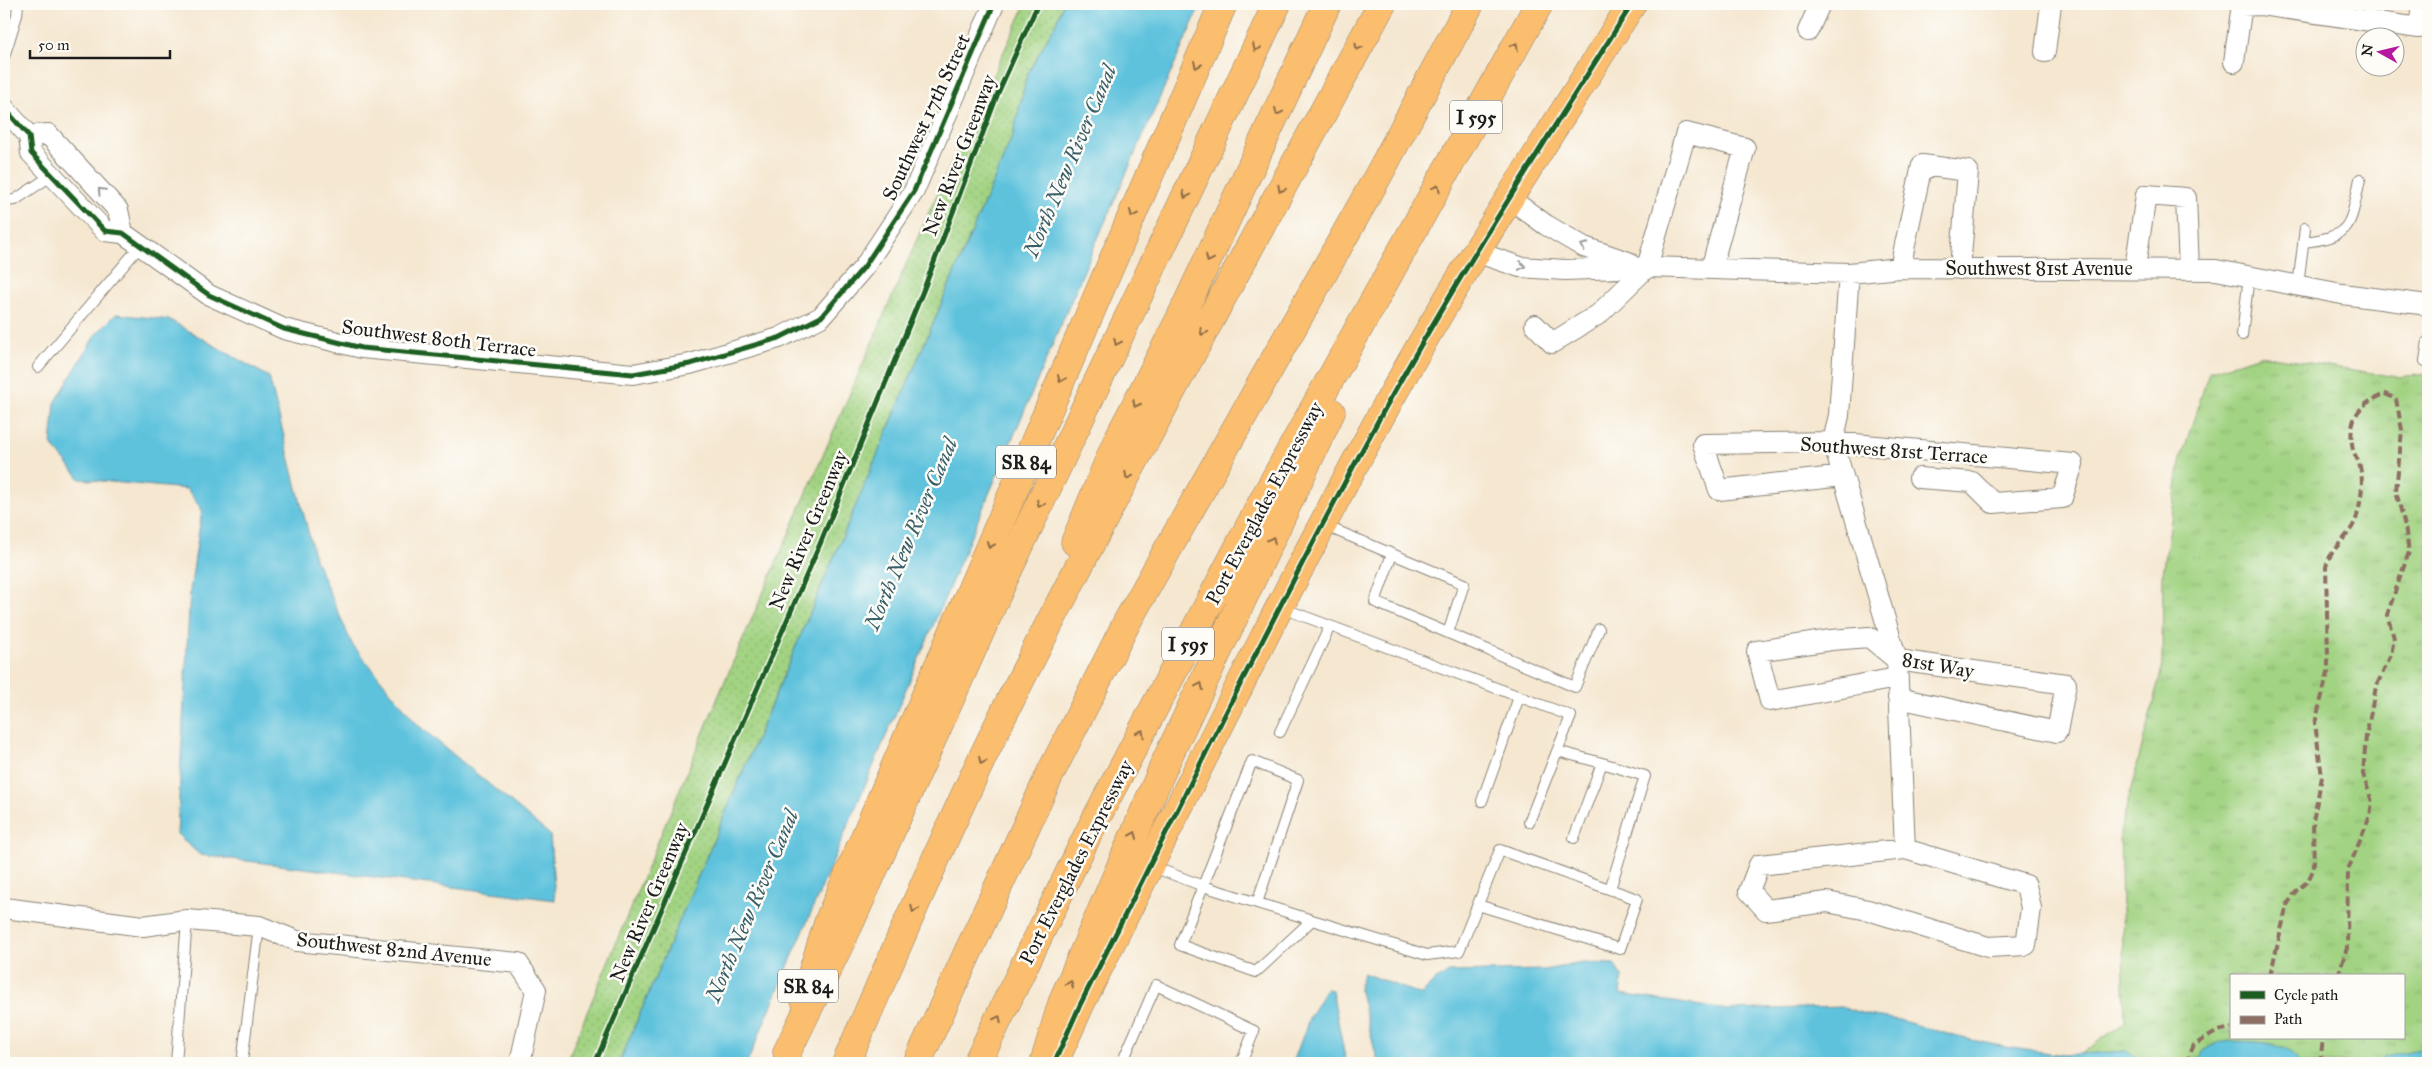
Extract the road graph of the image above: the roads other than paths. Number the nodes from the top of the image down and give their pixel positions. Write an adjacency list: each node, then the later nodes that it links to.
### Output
1 (18, 4): 17 (lane)
2 (994, 4): 42 (street, Southwest 17th Street)
3 (1223, 4): 75 (main road, SR 84, one-way to 75)
4 (1276, 4): 75 (main road, one-way to 75)
5 (1327, 4): 58 (main road, one-way to 58)
6 (1382, 4): 58 (main road, one-way to 58)
7 (1470, 4): 80 (main road)
8 (1539, 4): 26 (main road, Port Everglades Expressway / I 595, one-way to 8)
9 (1632, 4): 23 (main road)
10 (1820, 4): 15 (street)
11 (2051, 4): 16 (street)
12 (2422, 4): 14 (street)
13 (2242, 5): 14 (street); 18 (street)
14 (2423, 29)
15 (1808, 31)
16 (2045, 52)
17 (4, 57)
18 (2234, 62)
19 (4, 108): 20 (street, Southwest 80th Terrace)
20 (29, 136): 21 (street, Southwest 80th Terrace); 27 (street, one-way to 20)
21 (52, 175): 24 (lane); 27 (street, Southwest 80th Terrace)
22 (2360, 179): 28 (lane)
23 (1510, 198): 30 (main road); 31 (street, Southwest 81st Avenue, one-way to 23)
24 (4, 201)
25 (2305, 228): 28 (lane)
26 (1414, 231): 81 (main road, Port Everglades Expressway / I 595, one-way to 26); 82 (main road, one-way to 26)
27 (123, 233): 29 (street, Southwest 80th Terrace)
28 (2303, 242): 39 (lane)
29 (140, 246): 42 (street, Southwest 80th Terrace); 46 (lane)
30 (1476, 252): 31 (street, Southwest 81st Avenue, one-way to 31); 50 (main road)
31 (1647, 267): 35 (street, Southwest 81st Avenue); 35 (street); 41 (street)
32 (1900, 268): 33 (street, Southwest 81st Avenue); 33 (street); 37 (street, Southwest 81st Avenue)
33 (1960, 268): 34 (street, Southwest 81st Avenue)
34 (2135, 268): 36 (street, Southwest 81st Avenue); 36 (street)
35 (1711, 269): 37 (street, Southwest 81st Avenue)
36 (2188, 269): 38 (street, Southwest 81st Avenue)
37 (1850, 273): 47 (street)
38 (2249, 276): 39 (street, Southwest 81st Avenue); 43 (lane)
39 (2298, 286): 40 (street, Southwest 81st Avenue)
40 (2428, 305)
41 (1535, 325)
42 (803, 328)
43 (2242, 335)
44 (2428, 341): 45 (lane)
45 (2425, 361)
46 (38, 367)
47 (1834, 442): 48 (street); 48 (street, Southwest 81st Terrace); 49 (street, Southwest 81st Terrace)
48 (1843, 476): 56 (street)
49 (1919, 478)
50 (1322, 524): 51 (lane); 52 (main road)
51 (1392, 554): 55 (lane); 55 (lane)
52 (1278, 607): 53 (lane); 66 (main road)
53 (1330, 626): 57 (lane); 59 (lane)
54 (1599, 629): 55 (lane)
55 (1448, 633)
56 (1897, 679): 56 (street, 81st Way); 56 (street, 81st Way); 65 (street)
57 (1519, 697): 60 (lane); 62 (lane)
58 (1003, 717): 79 (main road, one-way to 79)
59 (1280, 732)
60 (1557, 751): 61 (lane); 63 (lane)
61 (1602, 763): 64 (lane); 68 (lane)
62 (1482, 801)
63 (1529, 822)
64 (1574, 838)
65 (1905, 849): 65 (street)
66 (1150, 866): 67 (lane); 83 (main road)
67 (1203, 886): 69 (lane); 69 (lane); 73 (lane)
68 (1610, 889): 70 (lane); 70 (lane)
69 (1258, 903): 73 (lane)
70 (1478, 905): 73 (lane)
71 (4, 908): 72 (street, Southwest 82nd Avenue)
72 (186, 920): 74 (street, Southwest 82nd Avenue); 76 (lane)
73 (1312, 920)
74 (258, 926): 77 (lane); 78 (street, Southwest 82nd Avenue)
75 (785, 1057)
76 (176, 1063)
77 (242, 1063)
78 (520, 1063)
79 (846, 1063)
80 (917, 1063)
81 (977, 1063)
82 (1044, 1063)
83 (1054, 1063)
84 (1122, 1063): 85 (lane)
85 (1241, 1063)

